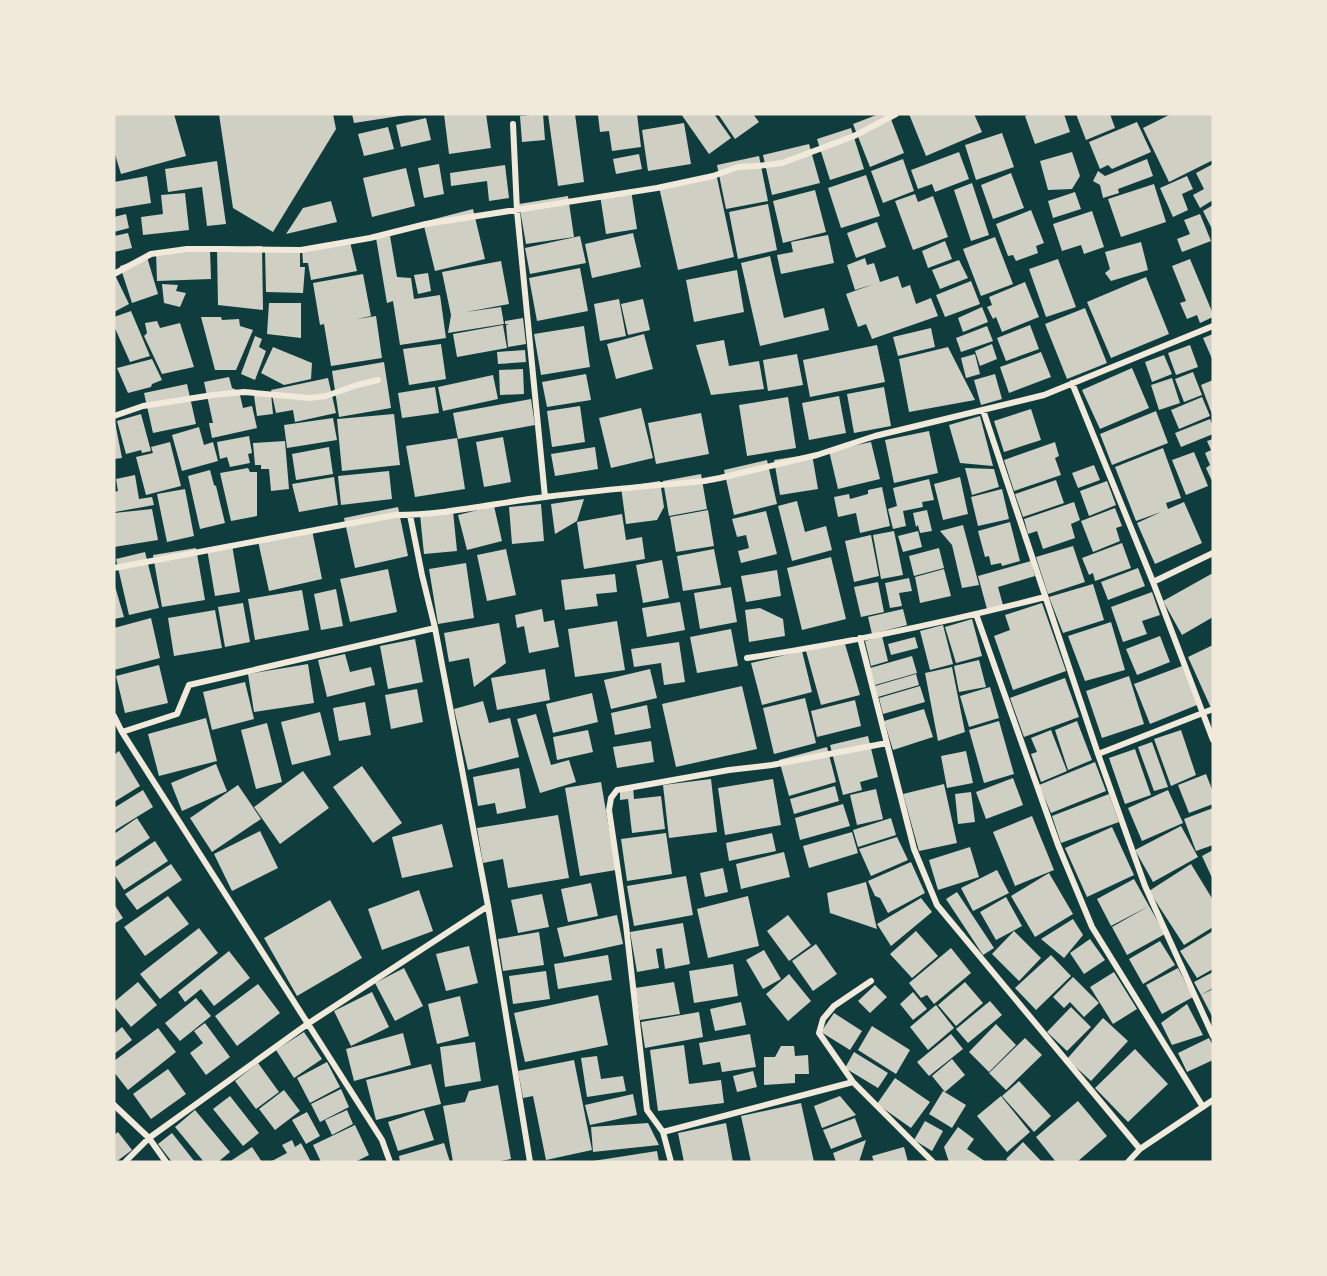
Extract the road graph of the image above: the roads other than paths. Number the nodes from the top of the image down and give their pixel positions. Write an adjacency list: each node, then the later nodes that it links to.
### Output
1 (896, 114): 3 (street)
2 (513, 124): 3 (street)
3 (517, 211): 4 (street); 10 (street)
4 (114, 274)
5 (1213, 326): 7 (street)
6 (378, 380): 9 (street)
7 (1072, 384): 8 (street); 14 (street)
8 (983, 410): 10 (street); 15 (street)
9 (114, 416)
10 (545, 497): 11 (street)
11 (410, 515): 13 (street); 17 (street)
12 (1213, 553): 14 (street)
13 (114, 568)
14 (1153, 582): 21 (street)
15 (1045, 597): 16 (street); 26 (street)
16 (976, 615): 18 (street); 34 (street)
17 (435, 628): 23 (street); 27 (street)
18 (860, 638): 19 (street); 25 (street)
19 (747, 658)
20 (1213, 709): 21 (street)
21 (1203, 713): 24 (street); 26 (street)
22 (114, 716): 23 (street)
23 (122, 732): 29 (street)
24 (1213, 740)
25 (887, 743): 35 (street); 37 (street)
26 (1098, 754): 30 (street)
27 (488, 906): 29 (street); 41 (street)
28 (871, 981): 31 (street)
29 (309, 1023): 36 (street); 40 (street)
30 (1213, 1036)
31 (853, 1082): 35 (street); 43 (street)
32 (1213, 1100): 34 (street)
33 (114, 1105): 36 (street)
34 (1203, 1107): 37 (street)
35 (663, 1132): 42 (street)
36 (149, 1138): 38 (street); 39 (street)
37 (1140, 1149): 44 (street)
38 (124, 1162)
39 (166, 1162)
40 (390, 1162)
41 (530, 1162)
42 (671, 1162)
43 (933, 1162)
44 (1128, 1162)

